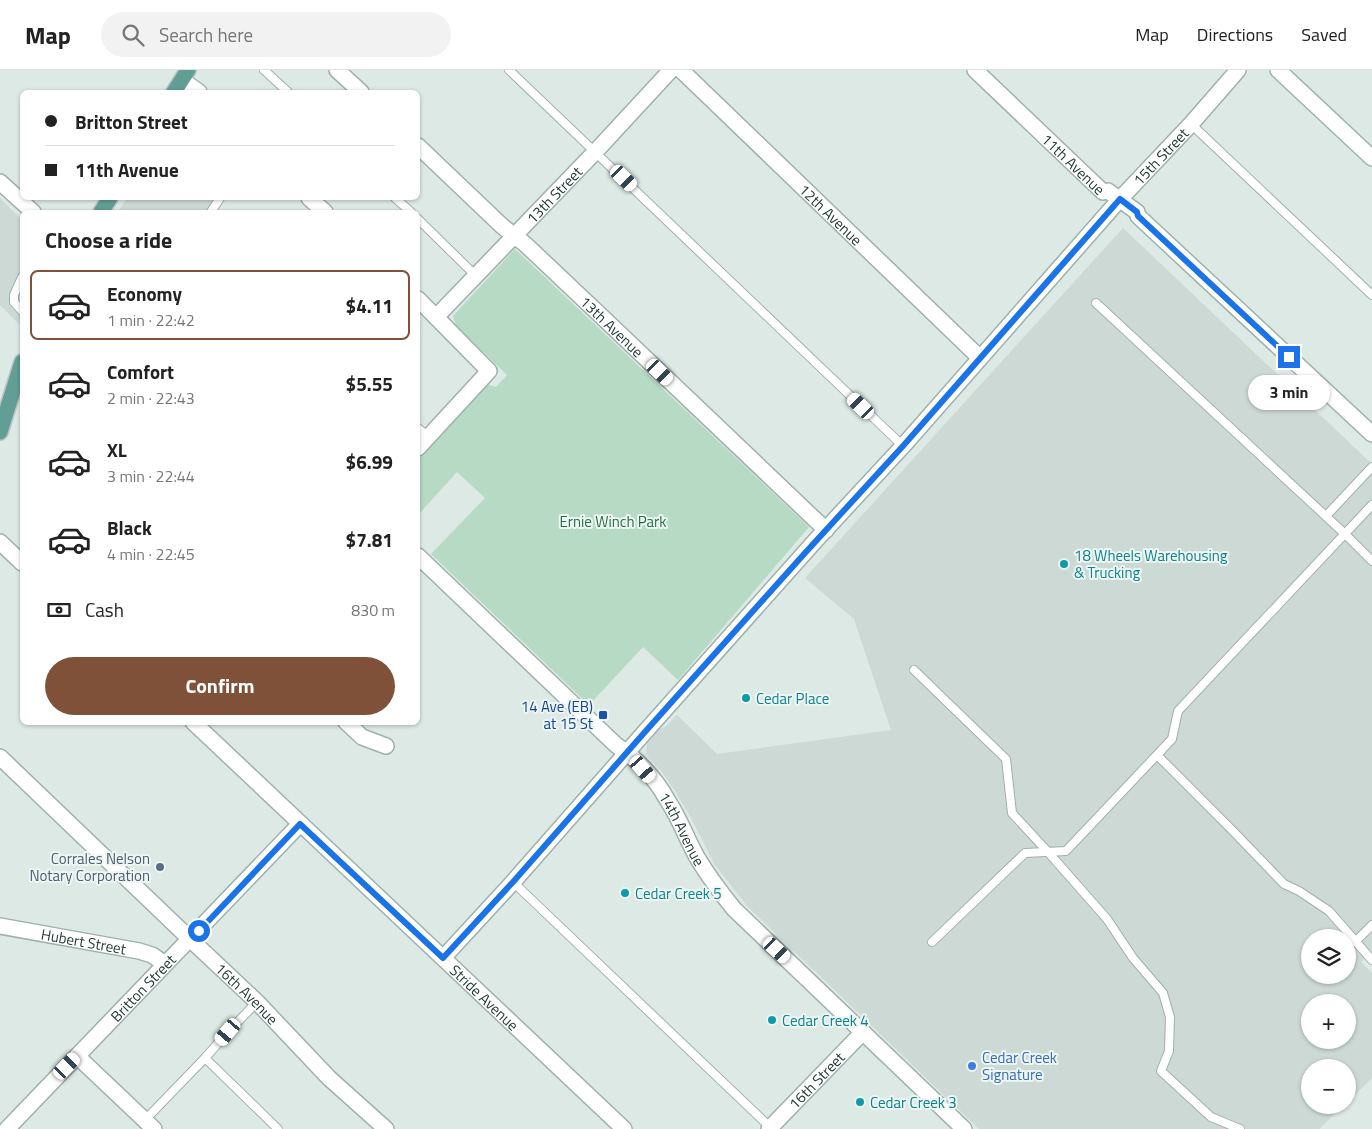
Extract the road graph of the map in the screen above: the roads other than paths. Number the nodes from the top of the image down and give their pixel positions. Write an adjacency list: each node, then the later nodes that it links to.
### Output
1 (264, 70): 11 (lane)
2 (337, 70): 12 (street)
3 (509, 70): 15 (lane)
4 (671, 70): 15 (street, 13th Street)
5 (681, 70): 33 (street, 12th Avenue)
6 (975, 70): 18 (street, 11th Avenue)
7 (1238, 70): 13 (street, 15th Street)
8 (1285, 72): 16 (street)
9 (181, 81): 10 (street)
10 (196, 90)
11 (286, 90)
12 (359, 90)
13 (1191, 124): 18 (street, 15th Street); 28 (lane)
14 (420, 148): 25 (street, 13th Avenue)
15 (596, 151): 25 (street, 13th Street); 38 (lane)
16 (1372, 158)
17 (0, 182): 21 (street)
18 (1120, 199): 33 (street, 15th Street); 36 (street, 11th Avenue)
19 (311, 200): 22 (street)
20 (397, 200): 23 (lane)
21 (31, 210)
22 (323, 210)
23 (409, 210)
24 (420, 221): 26 (lane)
25 (513, 236): 26 (street, 13th Street); 42 (street, 13th Avenue)
26 (476, 276): 32 (street, 13th Street)
27 (20, 282): 31 (lane)
28 (1372, 295)
29 (420, 301): 32 (street)
30 (1096, 303): 41 (lane)
31 (20, 309)
32 (436, 317): 37 (street)
33 (980, 358): 38 (street, 15th Street)
34 (20, 368): 35 (main road)
35 (0, 432)
36 (1372, 434)
37 (421, 438)
38 (903, 446): 42 (street, 15th Street)
39 (1372, 467): 41 (lane)
40 (1372, 505): 43 (lane)
41 (1326, 516): 43 (lane)
42 (826, 530): 52 (street, 15th Street)
43 (1345, 534): 47 (lane); 53 (lane)
44 (0, 542): 46 (street)
45 (420, 558): 52 (street, 14th Avenue)
46 (20, 561)
47 (1372, 561)
48 (914, 670): 56 (lane)
49 (196, 725): 55 (street, Stride Avenue)
50 (349, 725): 51 (street)
51 (386, 746)
52 (627, 752): 57 (street, 15th Street); 68 (street, 14th Avenue)
53 (1157, 755): 56 (lane); 60 (lane)
54 (0, 757): 61 (street, 16th Avenue)
55 (300, 824): 61 (street, Britton Street); 64 (street, Stride Avenue)
56 (1048, 852): 63 (lane); 78 (lane)
57 (513, 882): 64 (street, 15th Street); 76 (lane)
58 (1372, 925): 62 (lane)
59 (0, 926): 66 (street, Hubert Street)
60 (1345, 929)
61 (190, 939): 66 (street, Britton Street); 67 (street, 16th Avenue)
62 (1356, 941): 65 (lane)
63 (932, 942)
64 (443, 958): 75 (street, Stride Avenue)
65 (1372, 960)
66 (166, 964): 69 (street, Britton Street)
67 (257, 1002): 70 (lane); 74 (street, 16th Avenue)
68 (863, 1032): 76 (street, 16th Street); 77 (street, 14th Avenue)
69 (77, 1056): 71 (street); 72 (street, Britton Street)
70 (205, 1058): 71 (lane); 73 (lane)
71 (149, 1124)
72 (7, 1129)
73 (278, 1129)
74 (386, 1129)
75 (624, 1129)
76 (771, 1129)
77 (964, 1129)
78 (1240, 1129)

